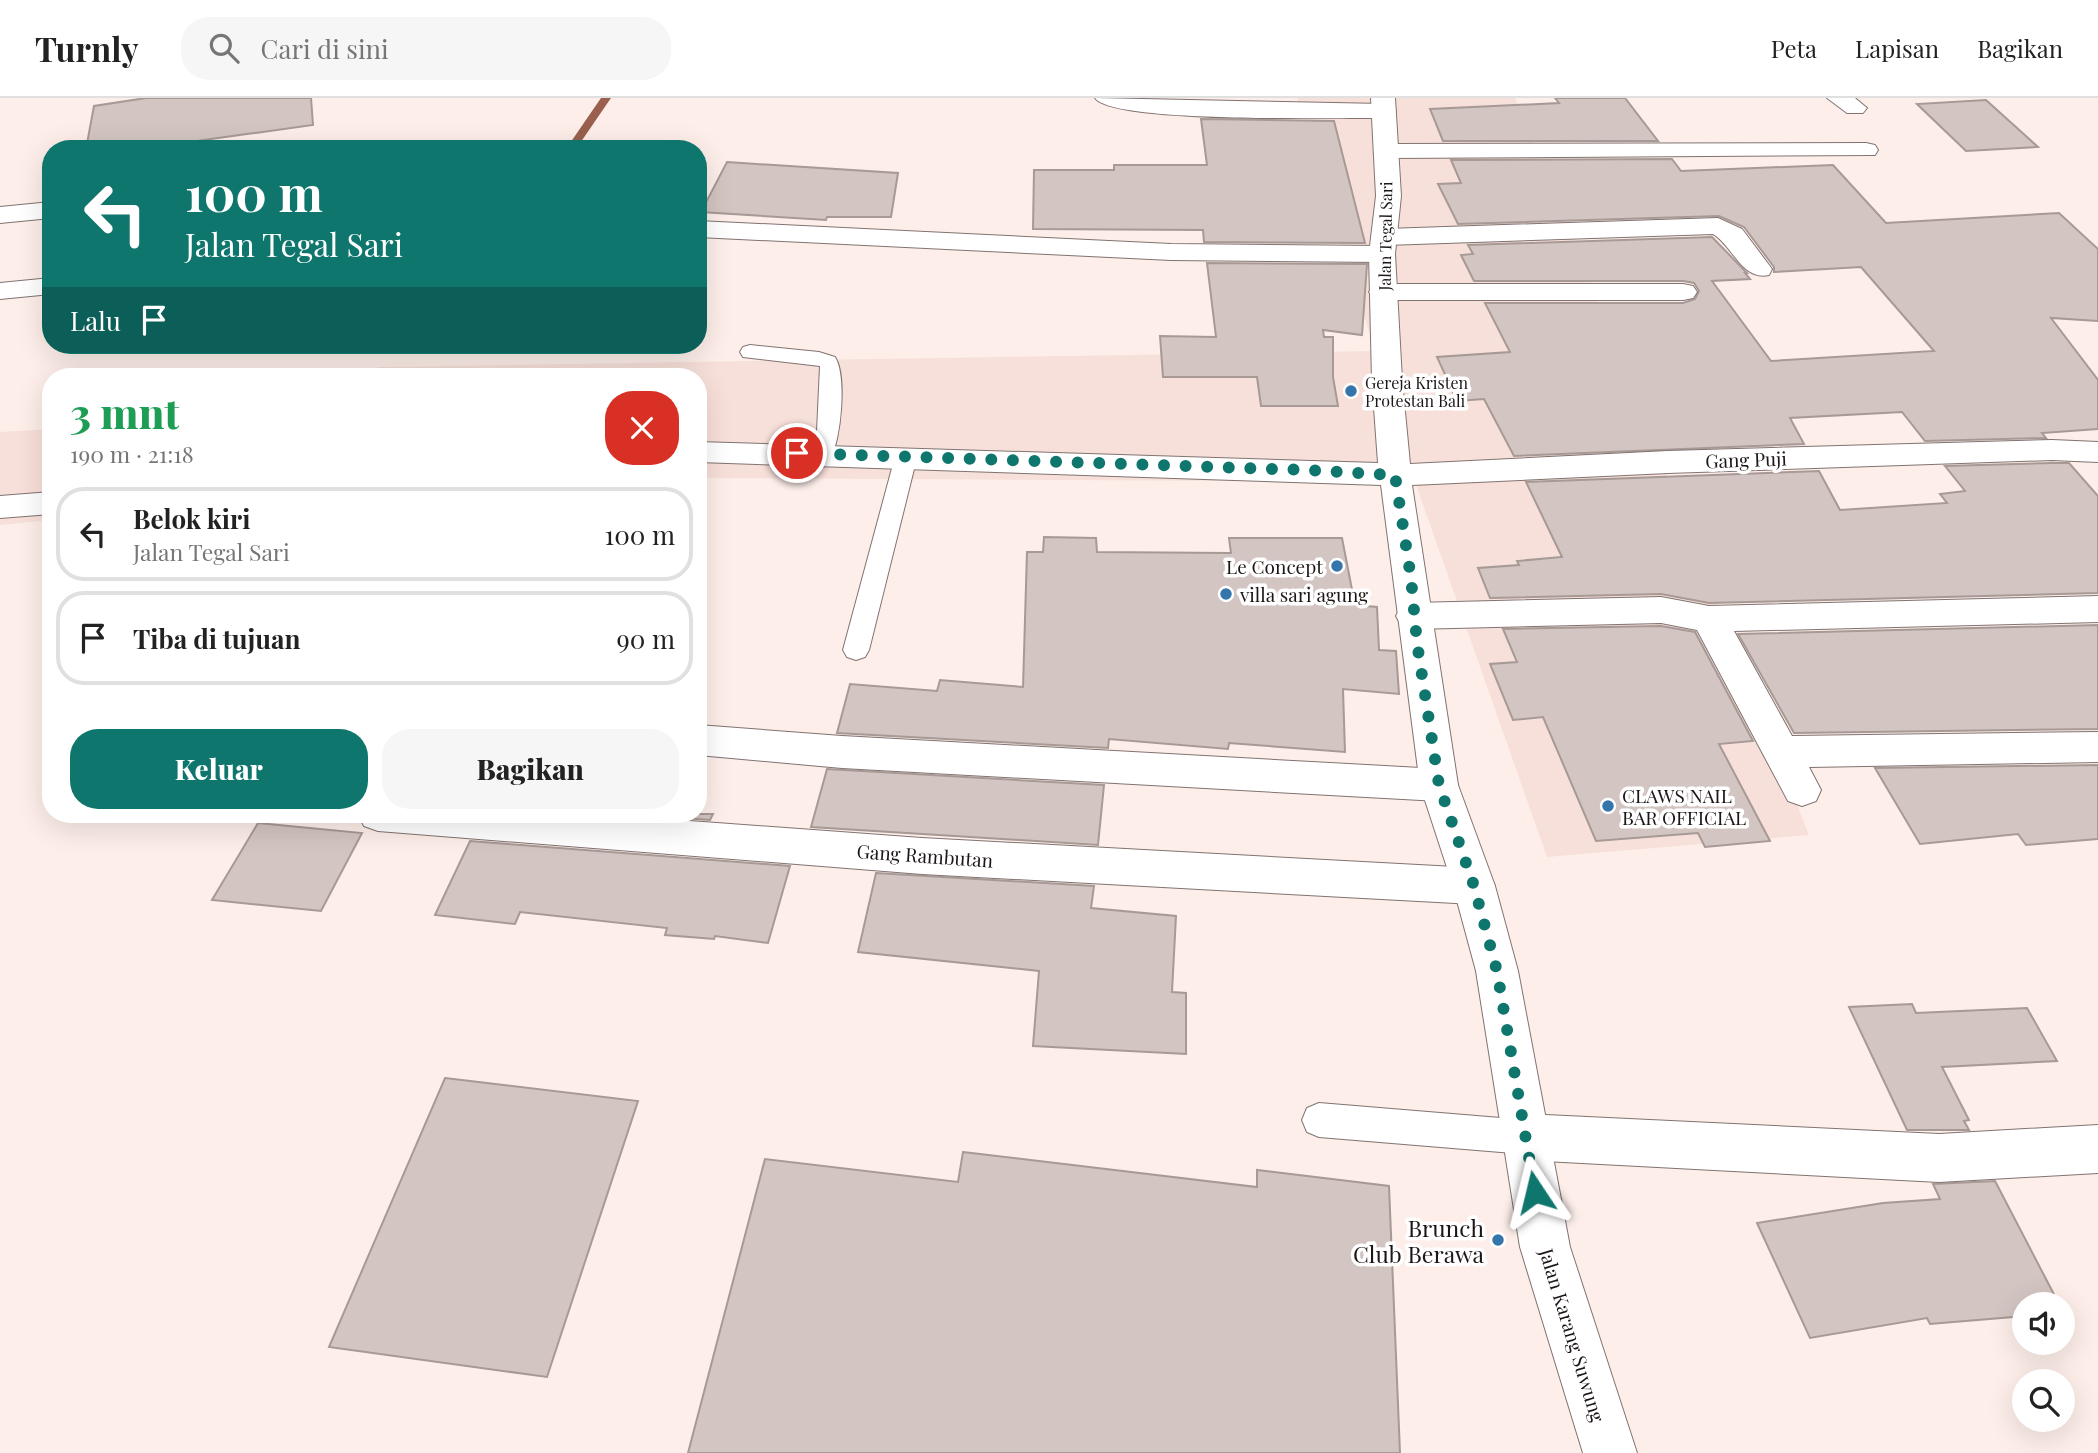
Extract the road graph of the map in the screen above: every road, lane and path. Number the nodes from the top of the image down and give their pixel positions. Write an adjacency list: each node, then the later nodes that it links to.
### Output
1 (1107, 98): 2 (street)
2 (1384, 104): 4 (street, Jalan Tegal Sari)
3 (1866, 150): 4 (street)
4 (1387, 151): 8 (street, Jalan Tegal Sari)
5 (42, 211): 6 (street)
6 (0, 215)
7 (707, 229): 8 (street)
8 (1384, 246): 9 (street); 12 (street, Jalan Tegal Sari)
9 (1759, 269)
10 (42, 287): 11 (street)
11 (0, 291)
12 (1383, 292): 13 (street); 19 (street, Jalan Tegal Sari)
13 (1683, 292)
14 (750, 352): 17 (lane)
15 (707, 452): 17 (street)
16 (2098, 452): 19 (street, Gang Puji)
17 (822, 454): 18 (street)
18 (906, 457): 19 (street); 25 (lane)
19 (1395, 475): 23 (street, Jalan Karang Suwung)
20 (42, 503): 21 (street)
21 (0, 508)
22 (2098, 609): 24 (street)
23 (1413, 616): 24 (street); 29 (street, Jalan Karang Suwung)
24 (1709, 619): 28 (street)
25 (856, 650)
26 (707, 741): 29 (street)
27 (2098, 747): 28 (street)
28 (1782, 752): 30 (street)
29 (1439, 785): 32 (street, Jalan Karang Suwung)
30 (1802, 790)
31 (495, 823): 32 (street, Gang Rambutan)
32 (1474, 886): 34 (street, Jalan Karang Suwung)
33 (1318, 1120): 34 (lane)
34 (1525, 1137): 35 (street); 36 (street, Jalan Karang Suwung)
35 (2098, 1149)
36 (1610, 1453)

